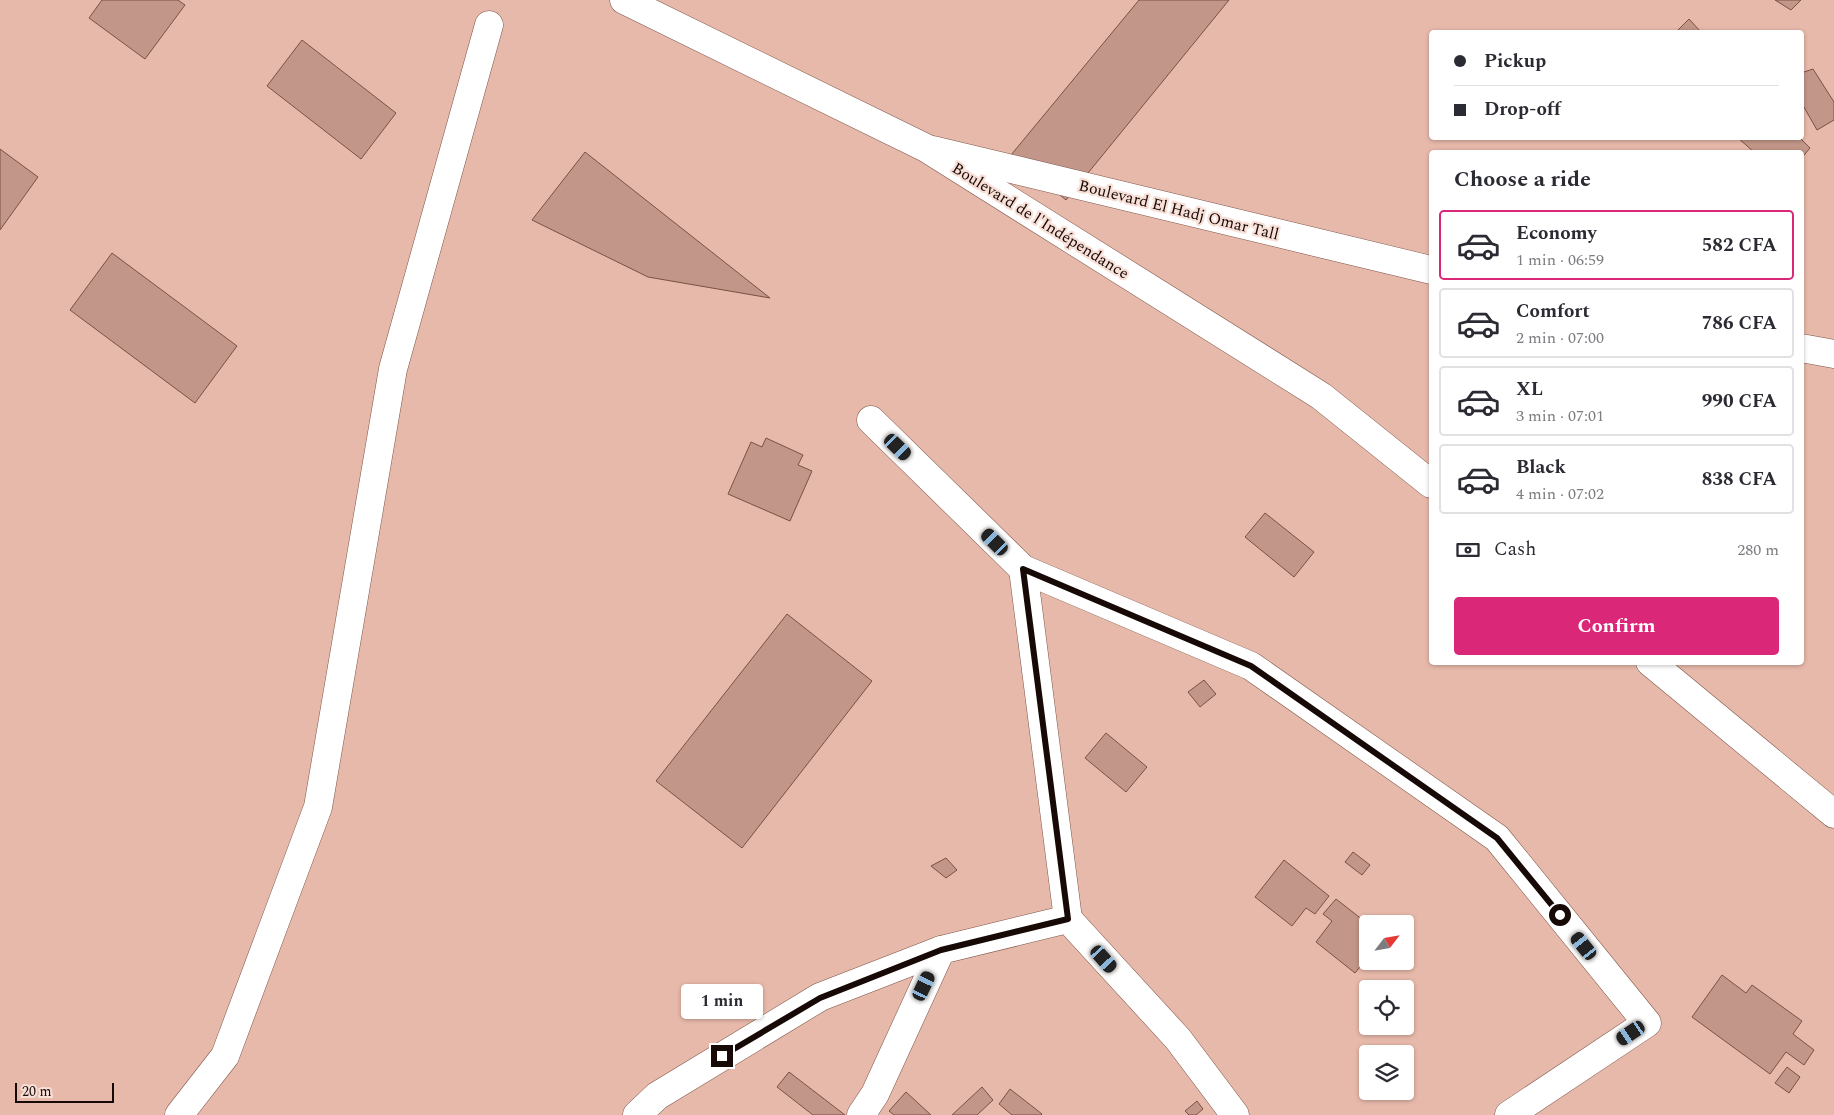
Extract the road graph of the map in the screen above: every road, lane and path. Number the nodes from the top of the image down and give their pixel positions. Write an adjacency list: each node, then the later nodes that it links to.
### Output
1 (624, 0): 3 (main road, Boulevard de l'Indépendance)
2 (489, 25): 14 (main road)
3 (926, 148): 4 (main road, Boulevard El Hadj Omar Tall); 8 (main road, Boulevard de l'Indépendance)
4 (1429, 270)
5 (1804, 349): 6 (main road)
6 (1834, 354)
7 (871, 420): 9 (main road)
8 (1429, 482)
9 (1023, 569): 12 (main road); 18 (main road)
10 (1654, 665): 11 (main road)
11 (1834, 814)
12 (1068, 919): 13 (main road); 17 (main road)
13 (941, 950): 15 (main road); 16 (main road)
14 (179, 1115)
15 (637, 1115)
16 (861, 1115)
17 (1235, 1115)
18 (1509, 1115)

